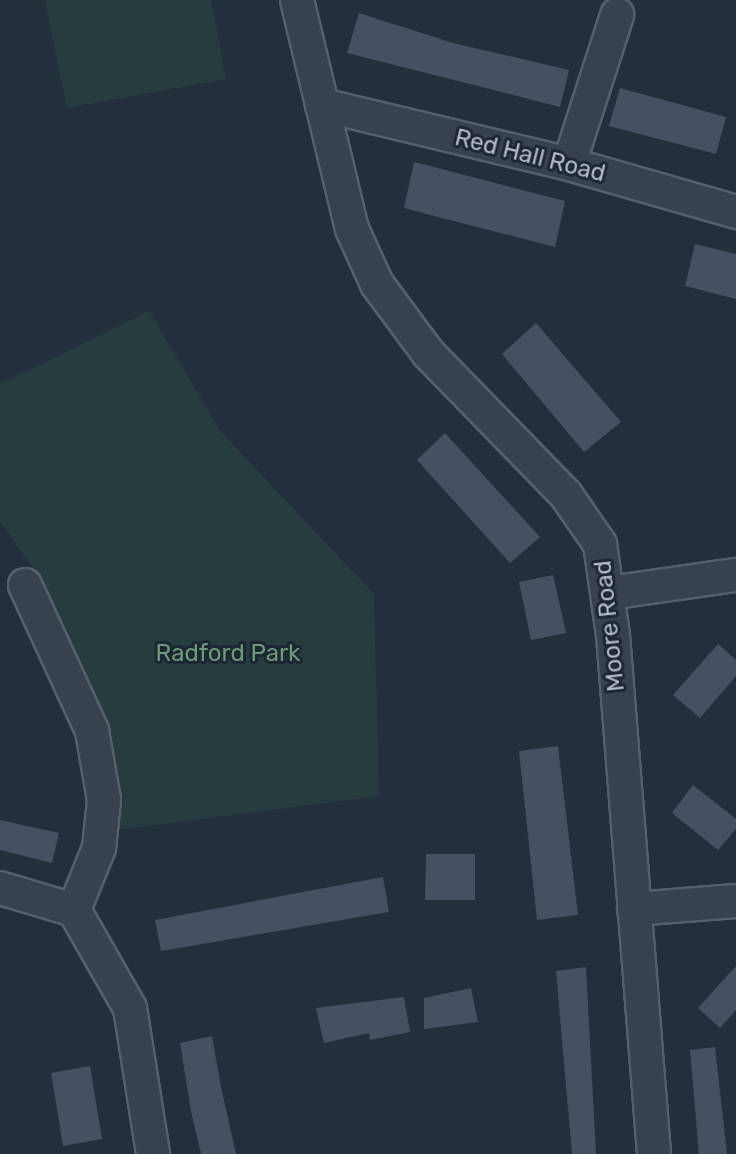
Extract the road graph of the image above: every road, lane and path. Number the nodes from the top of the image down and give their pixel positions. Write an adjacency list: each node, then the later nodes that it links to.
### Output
1 (297, 0): 3 (street, Moore Road)
2 (617, 15): 4 (street)
3 (322, 105): 4 (street, Red Hall Road); 8 (street, Moore Road)
4 (569, 164): 5 (street, Red Hall Road)
5 (736, 212)
6 (736, 575): 8 (street)
7 (25, 585): 12 (street)
8 (609, 593): 11 (street, Moore Road)
9 (0, 888): 12 (street)
10 (736, 901): 11 (street)
11 (634, 909): 14 (street, Moore Road)
12 (74, 910): 13 (street)
13 (153, 1154)
14 (654, 1154)

